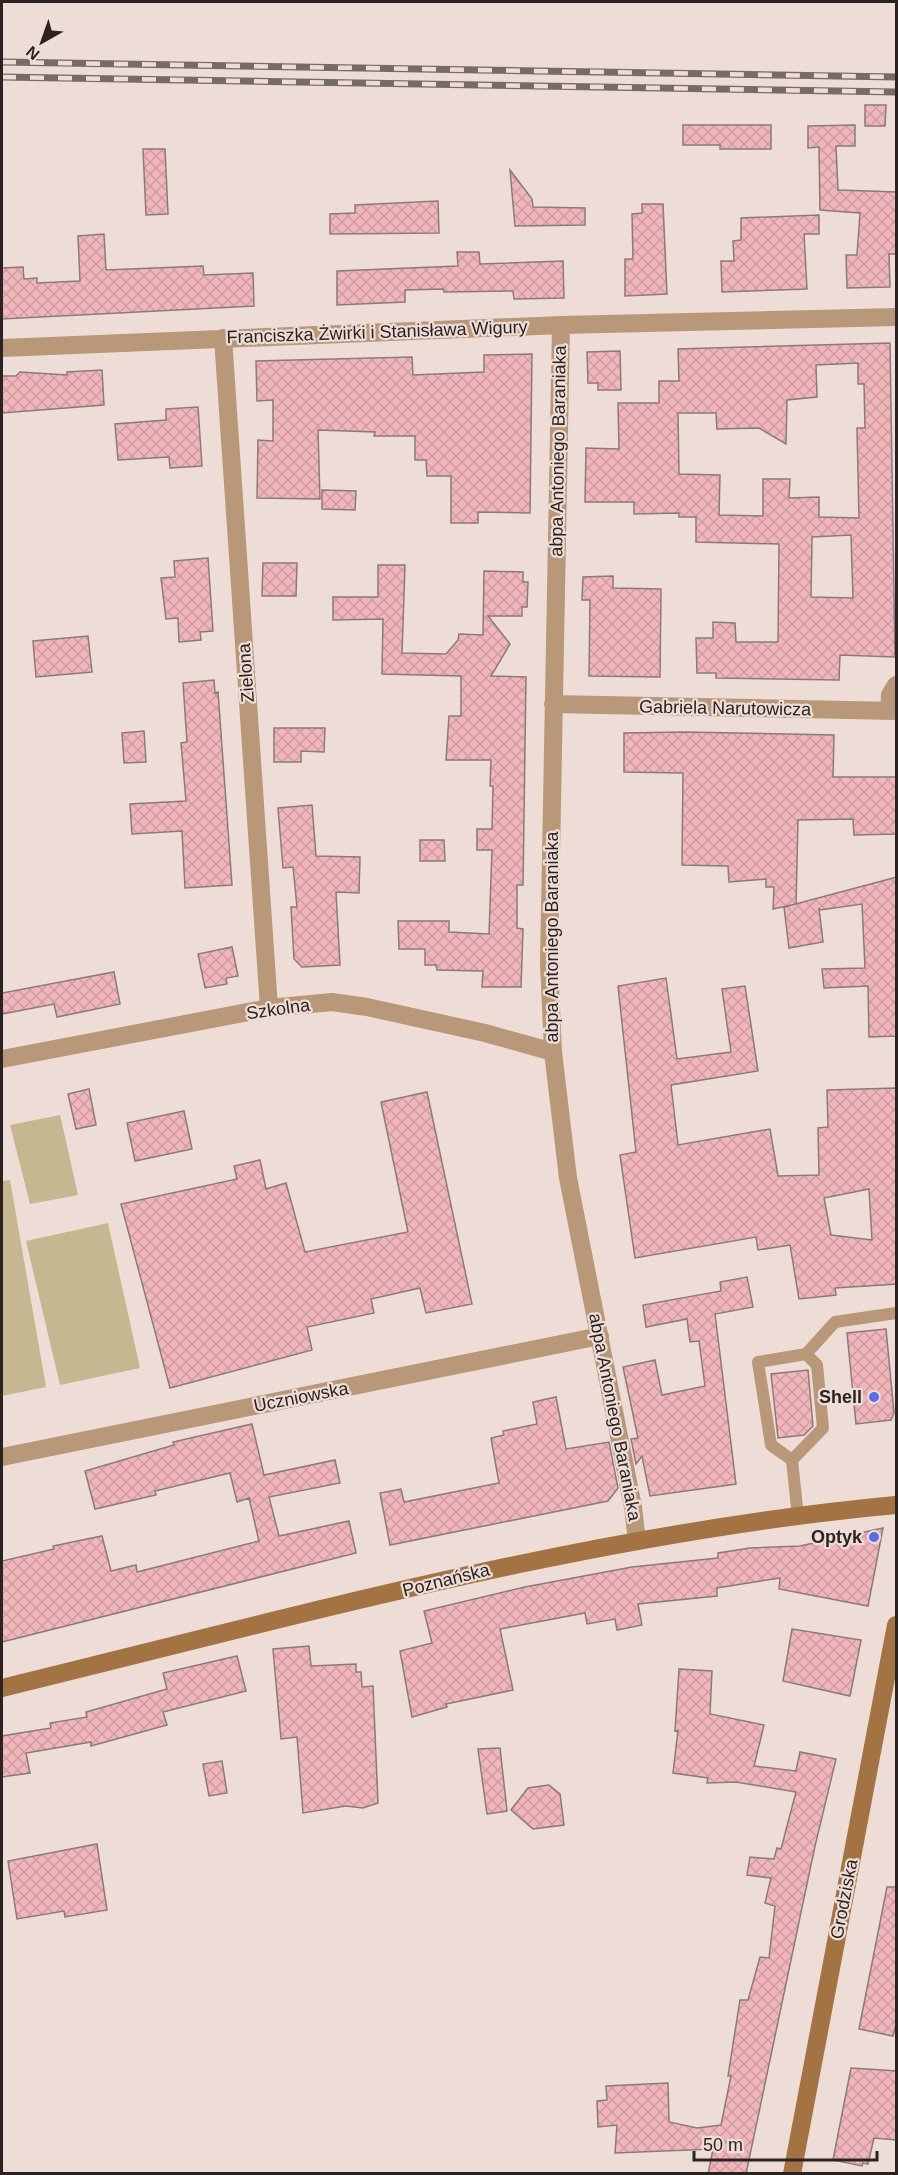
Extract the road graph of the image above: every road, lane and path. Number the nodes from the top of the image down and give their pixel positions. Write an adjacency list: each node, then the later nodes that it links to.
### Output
1 (897, 317): 2 (street, Franciszka Żwirki i Stanisława Wigury)
2 (561, 325): 3 (street, Franciszka Żwirki i Stanisława Wigury); 6 (street, abpa Antoniego Baraniaka)
3 (224, 338): 4 (street, Franciszka Żwirki i Stanisława Wigury); 8 (street, Zielona)
4 (2, 348)
5 (897, 685): 7 (street)
6 (553, 704): 7 (street, Gabriela Narutowicza); 9 (street, abpa Antoniego Baraniaka)
7 (893, 711)
8 (269, 1008): 9 (street, Szkolna); 10 (street, Szkolna)
9 (553, 1052): 12 (street, abpa Antoniego Baraniaka)
10 (2, 1059)
11 (897, 1313): 13 (lane)
12 (600, 1336): 14 (street, Uczniowska); 18 (street, abpa Antoniego Baraniaka)
13 (806, 1354): 15 (lane); 15 (lane)
14 (2, 1457)
15 (792, 1460): 17 (lane)
16 (897, 1505): 17 (street, Poznańska)
17 (798, 1516): 18 (street, Poznańska)
18 (637, 1542): 20 (street, Poznańska)
19 (897, 1625): 21 (street, Grodziska)
20 (2, 1688)
21 (792, 2174)

